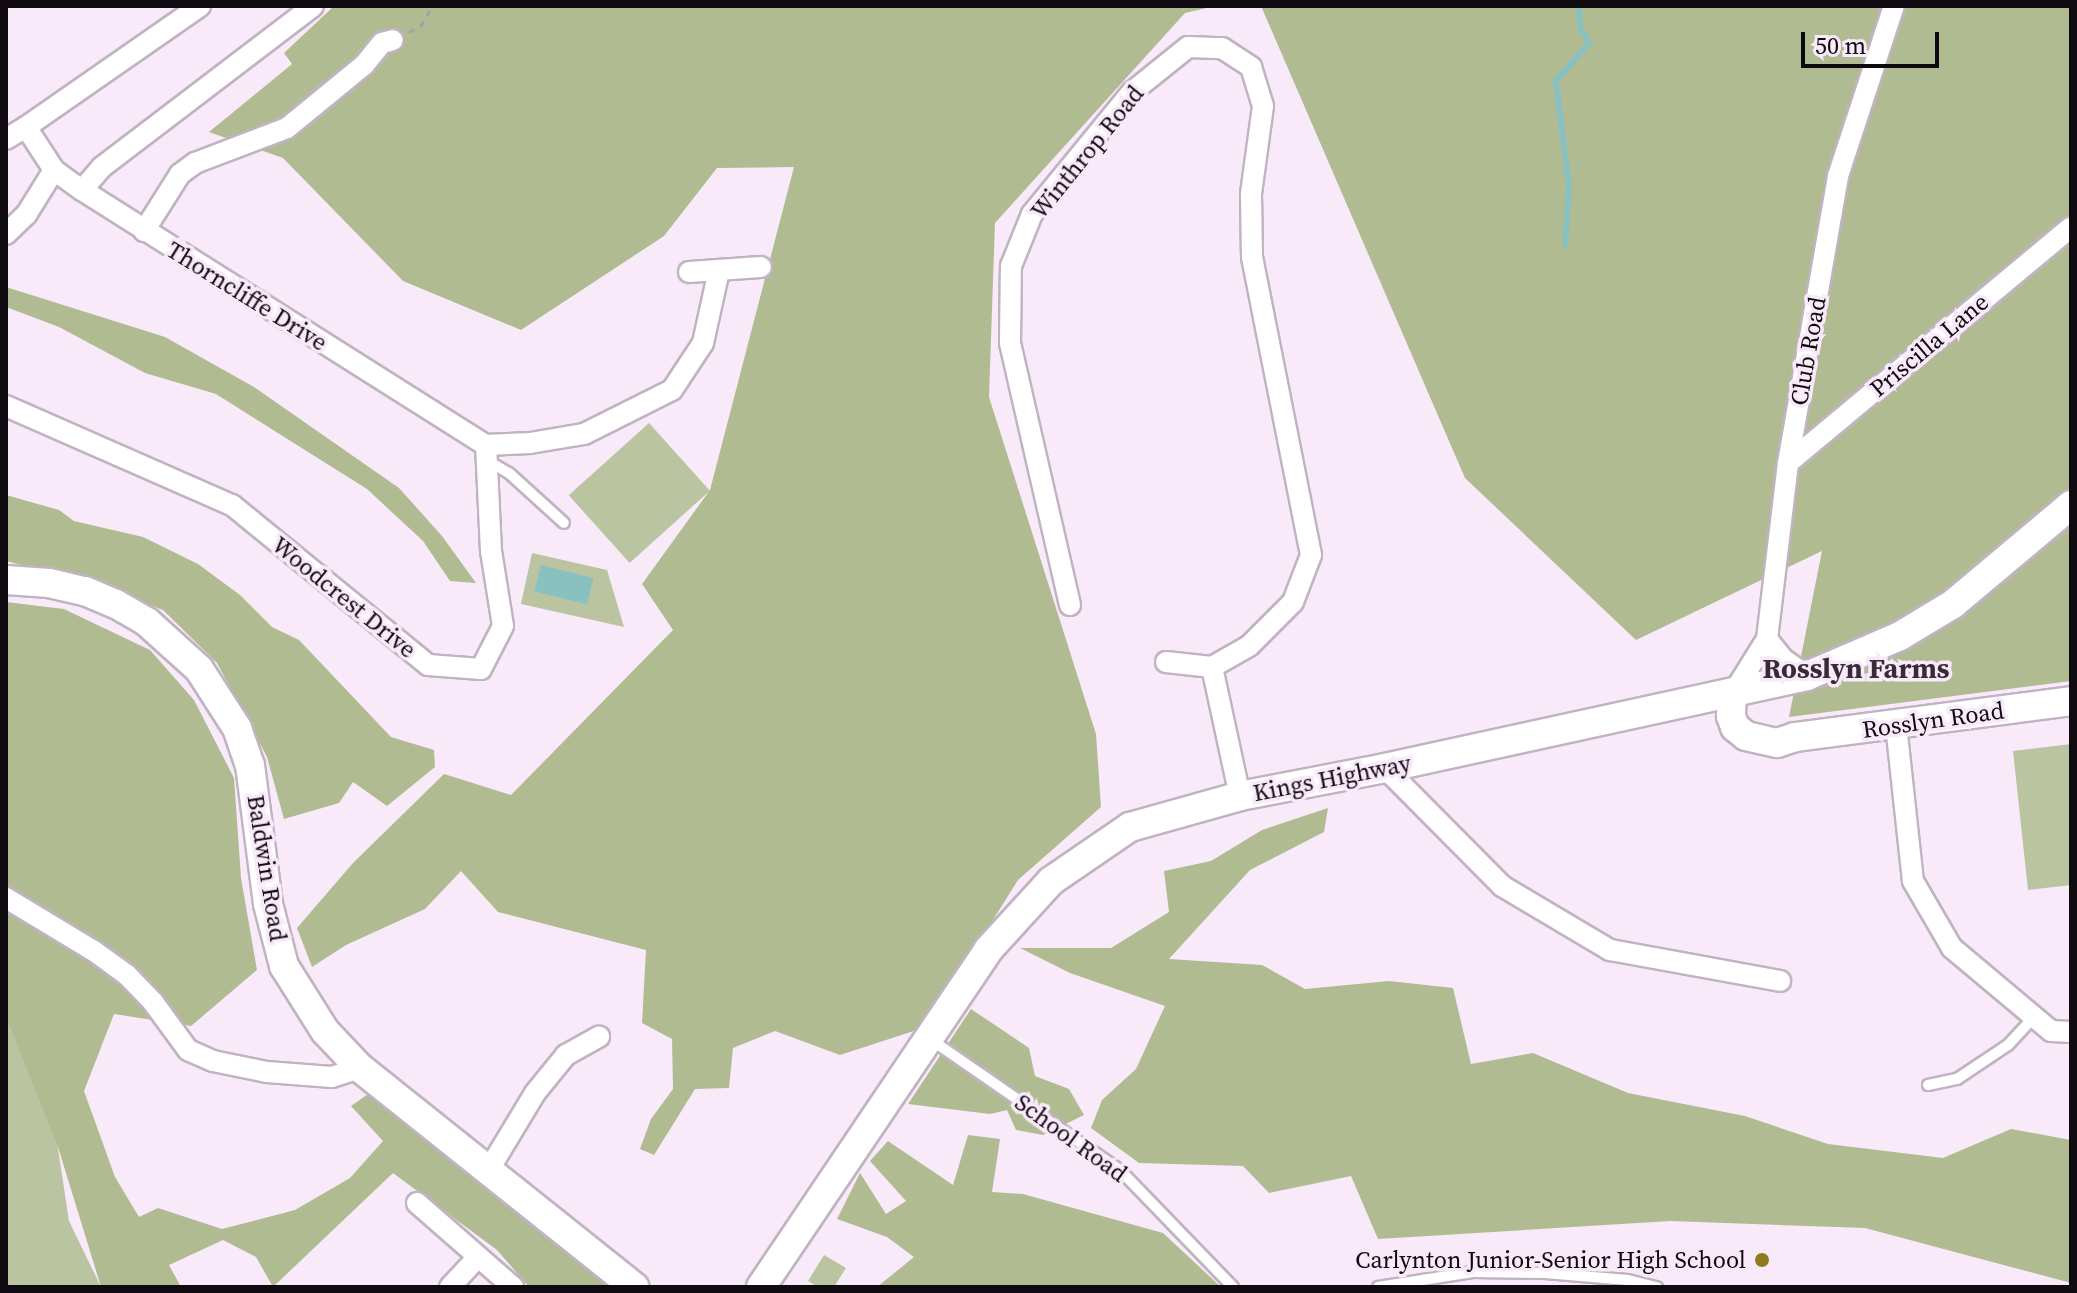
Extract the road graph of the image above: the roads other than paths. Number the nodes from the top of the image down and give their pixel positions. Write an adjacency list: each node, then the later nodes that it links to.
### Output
1 (200, 6): 5 (street)
2 (313, 6): 8 (street)
3 (1894, 6): 17 (street, Club Road)
4 (393, 40): 10 (street)
5 (26, 127): 6 (street); 7 (street, Thorncliffe Drive)
6 (6, 139)
7 (54, 170): 8 (street, Thorncliffe Drive); 11 (street)
8 (82, 190): 10 (street, Thorncliffe Drive)
9 (2071, 227): 17 (street, Priscilla Lane)
10 (144, 231): 16 (street, Thorncliffe Drive)
11 (6, 234)
12 (761, 267): 13 (street)
13 (719, 270): 14 (street); 16 (street)
14 (689, 272)
15 (6, 406): 16 (street, Woodcrest Drive)
16 (486, 452): 19 (lane)
17 (1788, 463): 22 (street, Club Road)
18 (2071, 505): 25 (street, Kings Highway)
19 (564, 523)
20 (6, 580): 37 (street, Baldwin Road)
21 (1070, 605): 24 (street, Winthrop Road)
22 (1767, 639): 25 (street); 26 (street, Club Road)
23 (1166, 662): 24 (street)
24 (1212, 667): 30 (street)
25 (1807, 676): 26 (street, Kings Highway)
26 (1732, 695): 28 (street, Rosslyn Road); 29 (street, Kings Highway)
27 (2071, 701): 28 (street, Rosslyn Road)
28 (1896, 725): 33 (street)
29 (1385, 768): 30 (street, Kings Highway); 32 (street)
30 (1240, 796): 36 (street, Kings Highway)
31 (6, 898): 37 (street)
32 (1780, 981)
33 (2034, 1017): 34 (street); 38 (lane)
34 (2071, 1032)
35 (599, 1037): 39 (street)
36 (930, 1039): 45 (street, Kings Highway); 46 (lane, School Road)
37 (360, 1068): 39 (street, Baldwin Road)
38 (1928, 1085)
39 (488, 1171): 44 (street, Baldwin Road)
40 (417, 1203): 41 (street)
41 (478, 1257): 42 (street); 43 (street)
42 (450, 1287)
43 (513, 1287)
44 (634, 1287)
45 (761, 1287)
46 (1233, 1287)
47 (1378, 1287): 48 (lane)
48 (1657, 1287)

